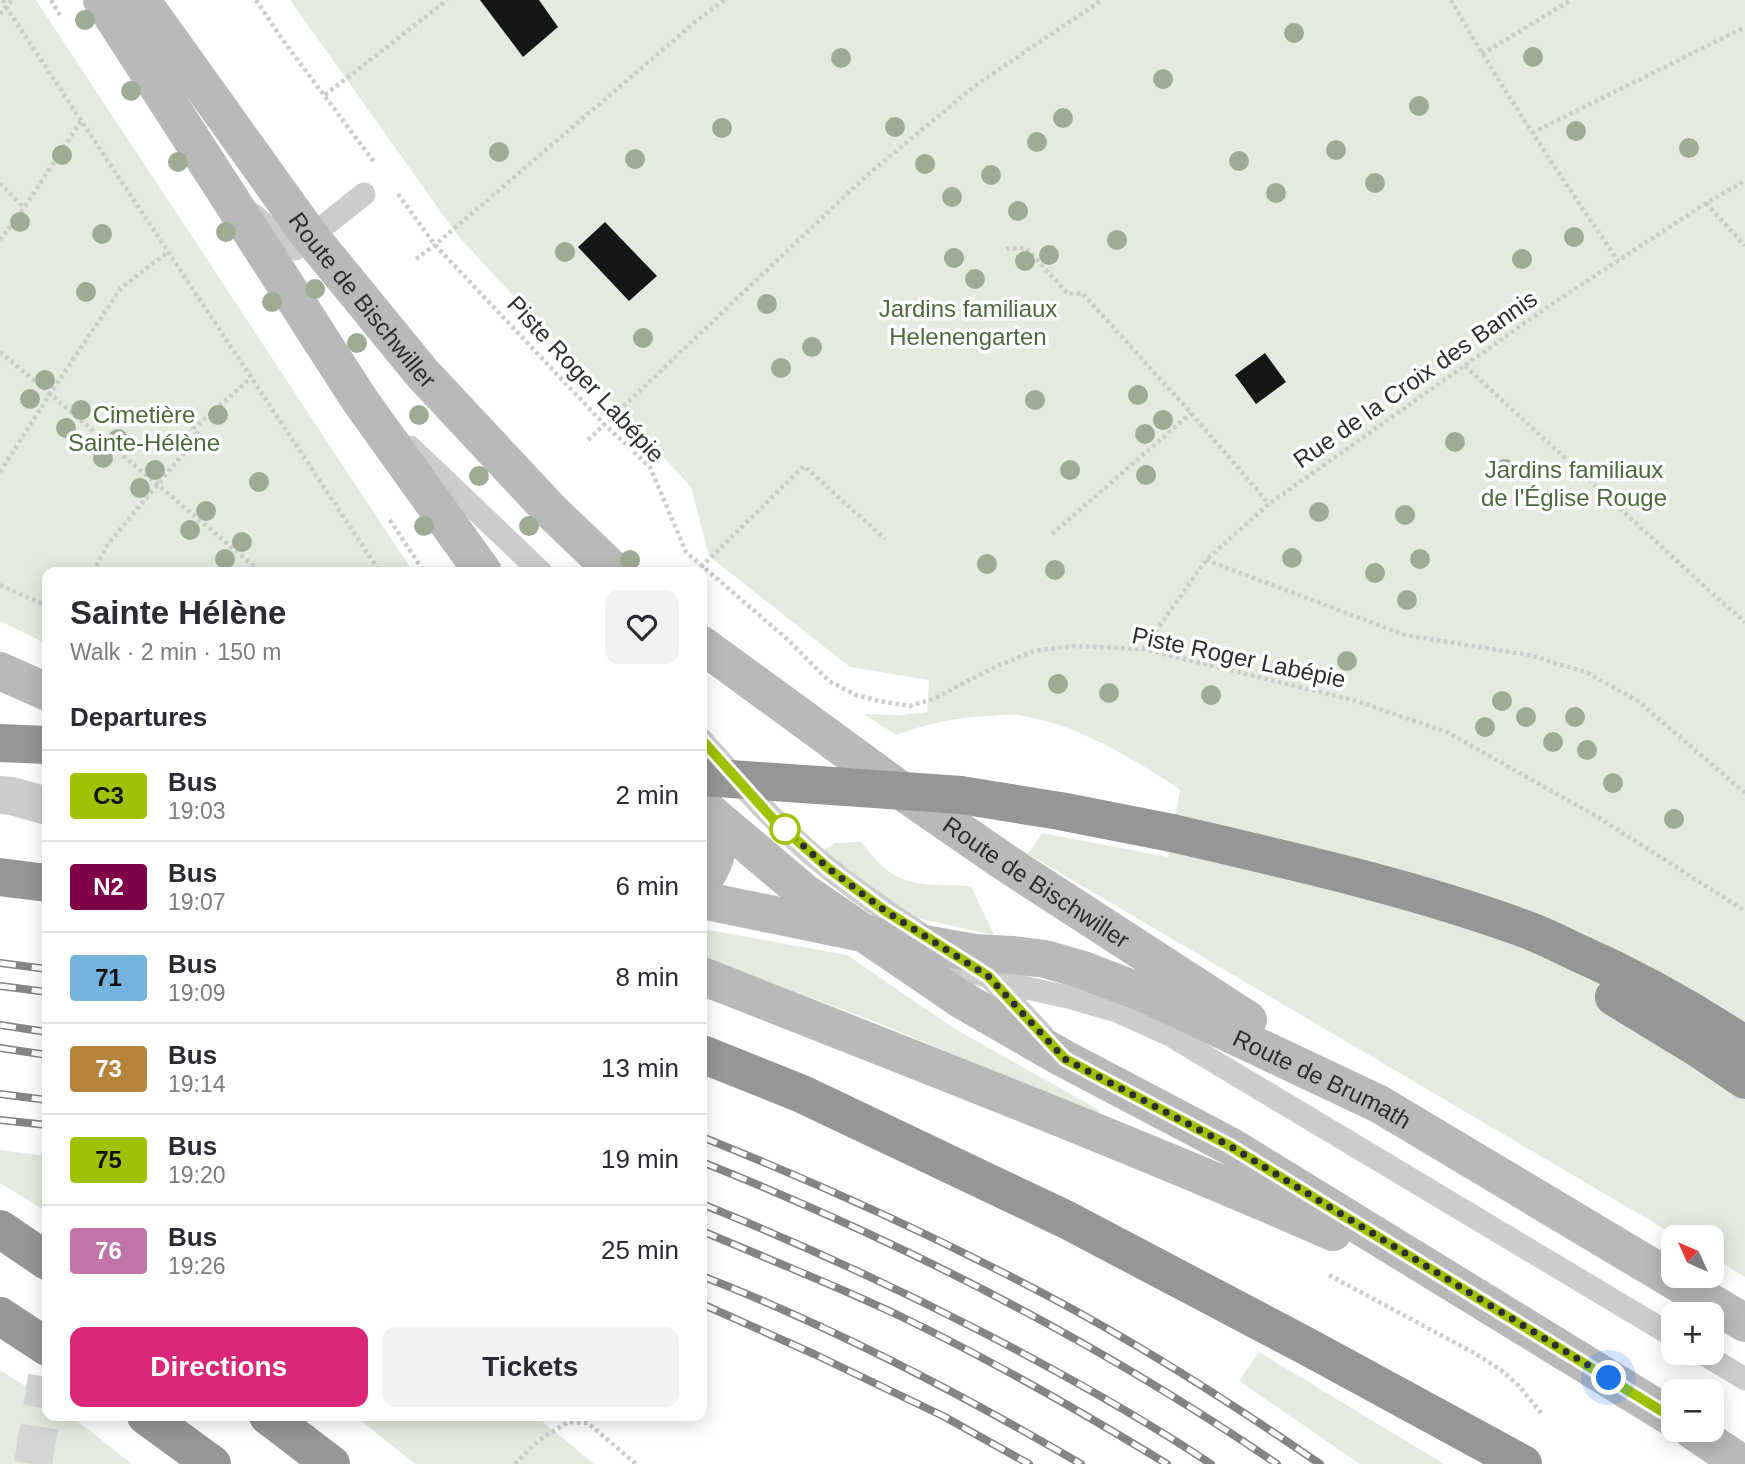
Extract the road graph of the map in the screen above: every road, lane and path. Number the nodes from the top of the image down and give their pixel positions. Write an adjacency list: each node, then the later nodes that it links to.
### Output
1 (3, 0): 11 (path)
2 (12, 0): 11 (path)
3 (102, 0): 22 (main road, Route de Bischwiller)
4 (141, 0): 26 (main road, Route de Bischwiller)
5 (256, 0): 15 (path)
6 (447, 0): 15 (path)
7 (724, 0): 28 (path)
8 (1102, 0): 40 (path)
9 (1451, 0): 14 (path)
10 (1572, 0): 14 (path)
11 (6, 7): 12 (path); 16 (path)
12 (0, 14)
13 (1745, 27): 17 (path)
14 (1482, 54): 17 (path)
15 (325, 96): 18 (path)
16 (81, 121): 25 (path); 31 (path)
17 (1532, 133): 33 (path)
18 (382, 172)
19 (1745, 181): 24 (path, Rue de la Croix des Bannis)
20 (0, 183): 25 (path)
21 (397, 193): 28 (path, Piste Roger Labépie)
22 (226, 194): 26 (lane); 38 (main road, Route de Bischwiller)
23 (365, 194): 26 (lane)
24 (1706, 203): 29 (path); 33 (path, Rue de la Croix des Bannis)
25 (24, 208): 27 (path)
26 (310, 236): 53 (main road, Route de Bischwiller)
27 (0, 240)
28 (435, 246): 32 (path); 40 (path, Piste Roger Labépie)
29 (1745, 246)
30 (1006, 249): 39 (path)
31 (168, 252): 36 (path); 37 (path)
32 (416, 259)
33 (1618, 261): 35 (path, Rue de la Croix des Bannis)
34 (0, 352): 37 (path)
35 (1465, 366): 44 (path, Rue de la Croix des Bannis); 58 (path)
36 (251, 377): 43 (path); 50 (path)
37 (50, 394): 42 (path); 43 (path)
38 (359, 400): 51 (main road, Route de Bischwiller); 52 (lane)
39 (1191, 413): 44 (path); 45 (path)
40 (605, 425): 41 (path); 54 (path, Piste Roger Labépie)
41 (588, 440)
42 (0, 472)
43 (157, 485): 48 (path); 49 (path)
44 (1269, 504): 47 (path, Rue de la Croix des Bannis)
45 (1052, 534)
46 (886, 539): 54 (path)
47 (1206, 560): 60 (path, Rue de la Croix des Bannis); 67 (path)
48 (96, 567)
49 (255, 567)
50 (377, 567)
51 (478, 567)
52 (536, 567)
53 (610, 567)
54 (701, 567)
55 (707, 572): 60 (path, Piste Roger Labépie)
56 (0, 585): 57 (path)
57 (42, 604)
58 (1745, 622)
59 (707, 649): 87 (main road, Route de Bischwiller)
60 (1143, 649): 76 (path, Piste Roger Labépie)
61 (0, 671): 62 (main road)
62 (42, 690)
63 (0, 743): 64 (highway)
64 (42, 745)
65 (707, 746): 79 (lane)
66 (707, 777): 71 (highway, bridge)
67 (1745, 793)
68 (0, 795): 69 (street)
69 (42, 805)
70 (708, 812): 72 (main road); 78 (main road)
71 (1246, 850): 83 (highway); 86 (highway)
72 (707, 875)
73 (0, 877): 74 (highway)
74 (42, 882)
75 (707, 901): 78 (main road, Route de Brumath)
76 (1745, 911)
77 (707, 919): 80 (lane)
78 (862, 933): 79 (main road, Route de Brumath); 80 (main road, Route de Brumath)
79 (938, 945): 81 (lane); 87 (main road, Route de Brumath)
80 (895, 955): 81 (lane); 85 (main road, Route de Brumath)
81 (988, 976): 85 (lane); 93 (lane)
82 (707, 978): 90 (main road, Route de Brumath)
83 (1745, 1045)
84 (707, 1056): 105 (highway)
85 (1065, 1059): 90 (main road, Route de Brumath)
86 (1745, 1080)
87 (1379, 1104): 92 (main road, Route de Brumath)
88 (0, 1229): 89 (highway)
89 (42, 1258)
90 (1470, 1292): 97 (main road, Route de Brumath)
91 (0, 1316): 94 (highway)
92 (1745, 1323)
93 (1661, 1329)
94 (42, 1344)
95 (1722, 1365): 96 (lane)
96 (1745, 1379)
97 (1661, 1411)
98 (152, 1421): 101 (highway)
99 (275, 1421): 102 (highway)
100 (1710, 1442): 106 (main road)
101 (212, 1464)
102 (331, 1464)
103 (516, 1464): 104 (path)
104 (636, 1464)
105 (1523, 1464)
106 (1742, 1464)

